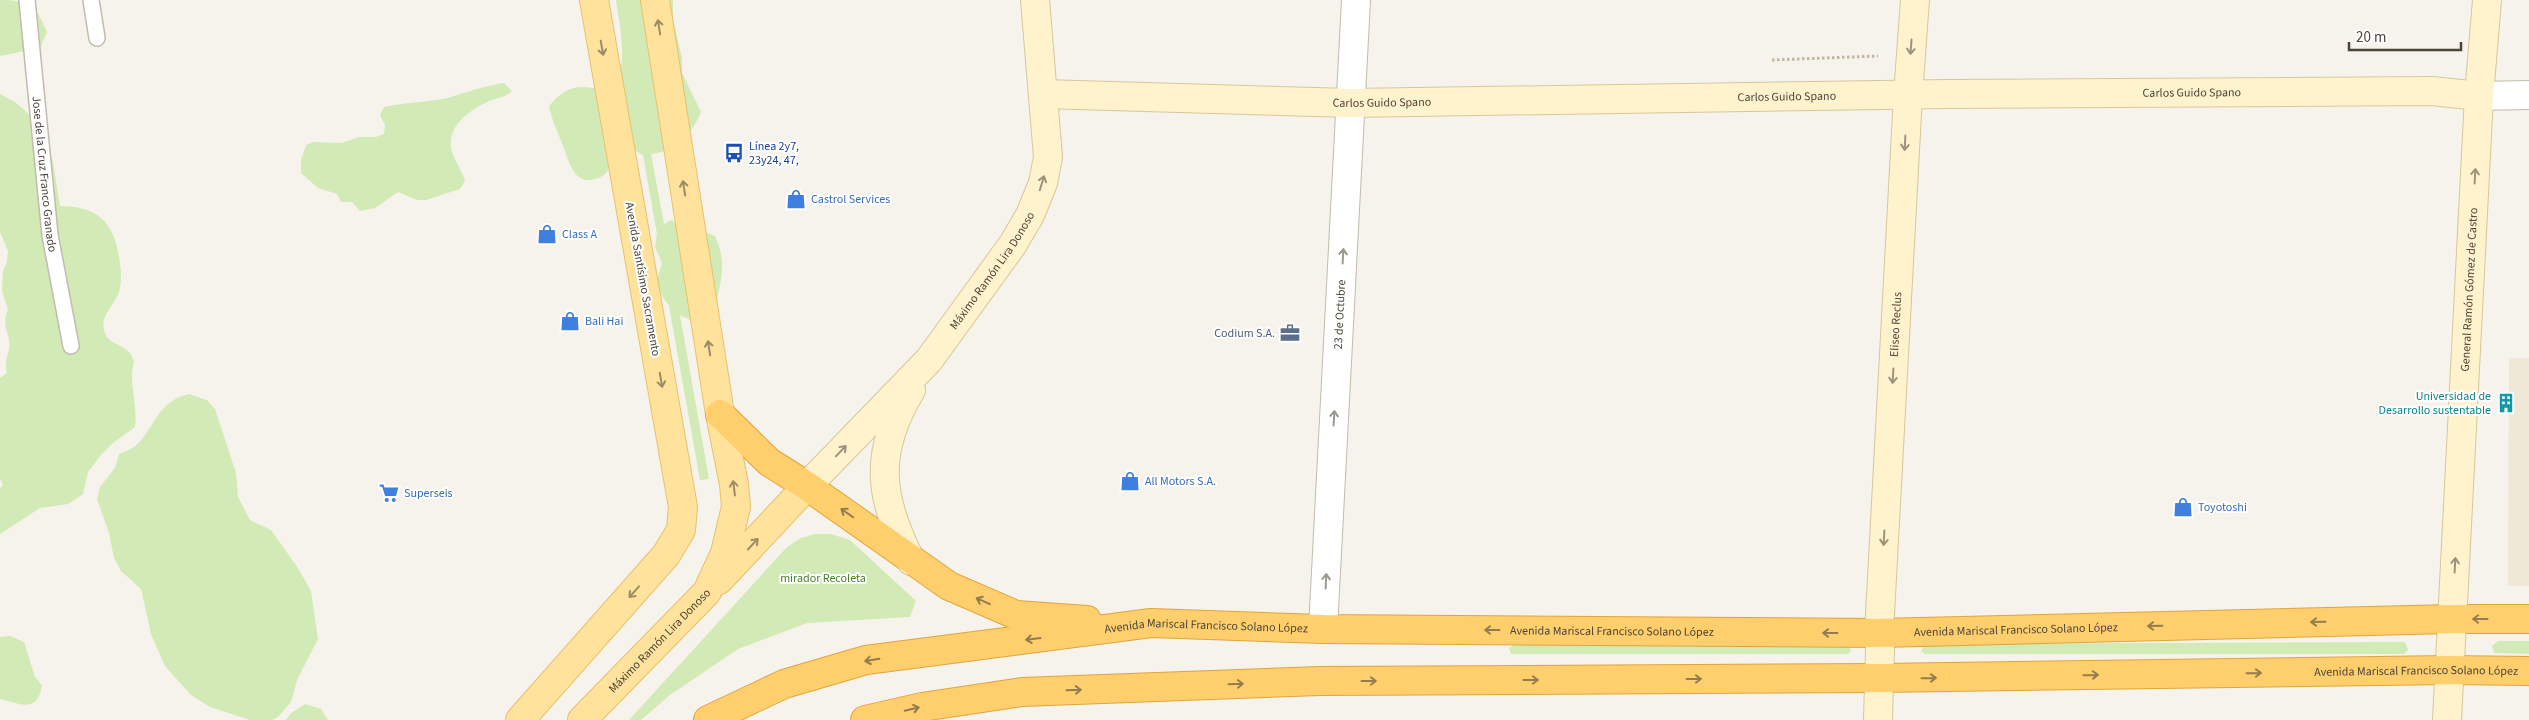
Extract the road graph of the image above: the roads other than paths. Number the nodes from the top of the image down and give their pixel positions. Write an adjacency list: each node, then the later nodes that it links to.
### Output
1 (27, 0): 15 (lane, Jose de la Cruz Franco Granado)
2 (91, 0): 9 (lane)
3 (594, 0): 29 (main road, Avenida Santísimo Sacramento, one-way to 29)
4 (654, 0): 17 (main road, one-way to 4)
5 (1035, 0): 10 (main road, Máximo Ramón Lira Donoso)
6 (1356, 0): 14 (street, 23 de Octubre)
7 (1915, 0): 11 (main road, Eliseo Reclus, one-way to 11)
8 (2488, 0): 13 (main road, General Ramón Gómez de Castro)
9 (97, 38)
10 (1043, 94): 14 (main road, Carlos Guido Spano); 16 (main road, Máximo Ramón Lira Donoso, one-way to 10)
11 (1908, 95): 13 (main road, Carlos Guido Spano); 14 (main road, Carlos Guido Spano); 25 (main road, Eliseo Reclus, one-way to 25)
12 (2529, 95): 13 (street, Carlos Guido Spano)
13 (2479, 96): 21 (main road, General Ramón Gómez de Castro, one-way to 13)
14 (1350, 103): 24 (street, 23 de Octubre, one-way to 14)
15 (71, 346)
16 (929, 360): 18 (main road, Máximo Ramón Lira Donoso, one-way to 16); 19 (main road)
17 (720, 414): 18 (highway); 20 (main road, Máximo Ramón Lira Donoso, one-way to 17)
18 (807, 486): 19 (highway, one-way to 18); 20 (main road, one-way to 18)
19 (911, 561): 23 (highway, one-way to 19)
20 (707, 592): 30 (main road, Máximo Ramón Lira Donoso)
21 (2452, 619): 22 (highway, Avenida Mariscal Francisco Solano López, one-way to 21); 25 (highway, Avenida Mariscal Francisco Solano López, one-way to 25); 26 (main road, General Ramón Gómez de Castro)
22 (2529, 620)
23 (1151, 624): 24 (highway, Avenida Mariscal Francisco Solano López); 31 (highway, Avenida Mariscal Francisco Solano López, one-way to 31)
24 (1323, 629): 25 (highway, Avenida Mariscal Francisco Solano López, one-way to 24)
25 (1880, 641): 28 (main road, Eliseo Reclus)
26 (2450, 659): 27 (highway, Avenida Mariscal Francisco Solano López); 28 (highway, Avenida Mariscal Francisco Solano López, one-way to 26); 34 (main road, General Ramón Gómez de Castro)
27 (2529, 671)
28 (1880, 678): 32 (highway, Avenida Mariscal Francisco Solano López, one-way to 28); 33 (main road, Eliseo Reclus)
29 (520, 720)
30 (582, 720)
31 (708, 720)
32 (865, 720)
33 (1878, 720)
34 (2447, 720)

